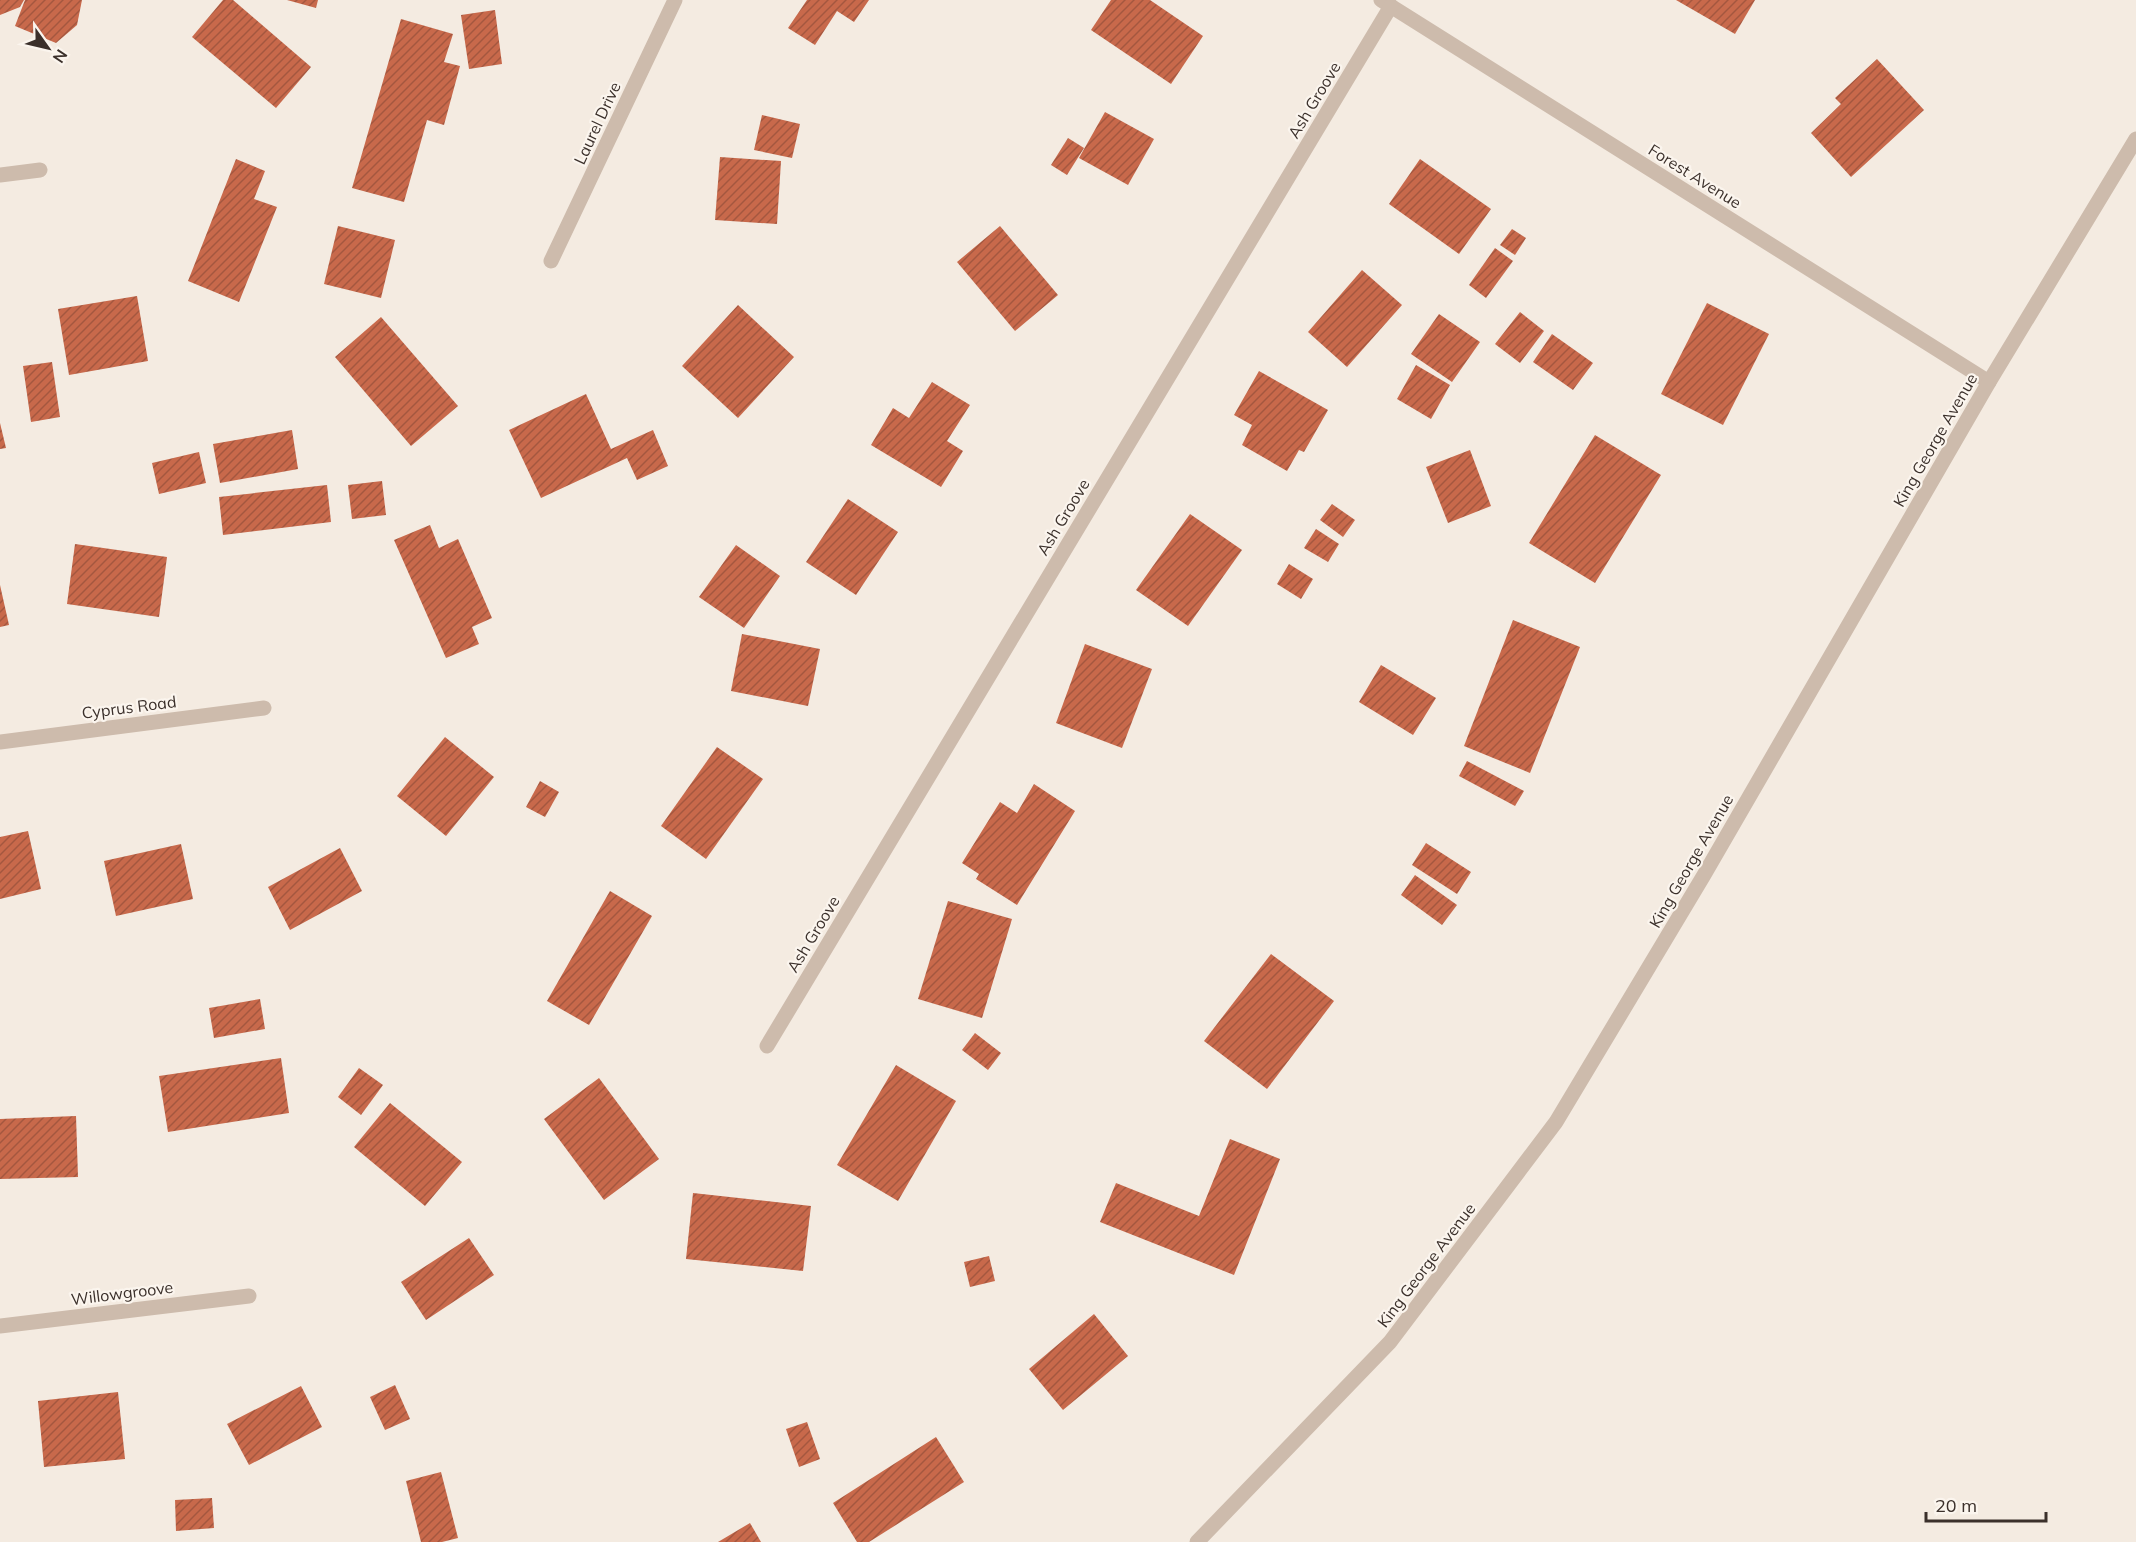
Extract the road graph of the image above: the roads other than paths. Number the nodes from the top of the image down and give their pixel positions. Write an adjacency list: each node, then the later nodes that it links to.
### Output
1 (675, 0): 6 (street, Laurel Drive)
2 (1386, 3): 7 (street, Forest Avenue); 10 (street, Ash Groove)
3 (2136, 139): 7 (street, King George Avenue)
4 (40, 170): 5 (street)
5 (0, 175)
6 (551, 261)
7 (1989, 382): 13 (street, King George Avenue)
8 (264, 708): 9 (street, Cyprus Road)
9 (0, 742)
10 (767, 1046)
11 (249, 1296): 12 (street, Willowgroove)
12 (0, 1326)
13 (1197, 1542)

